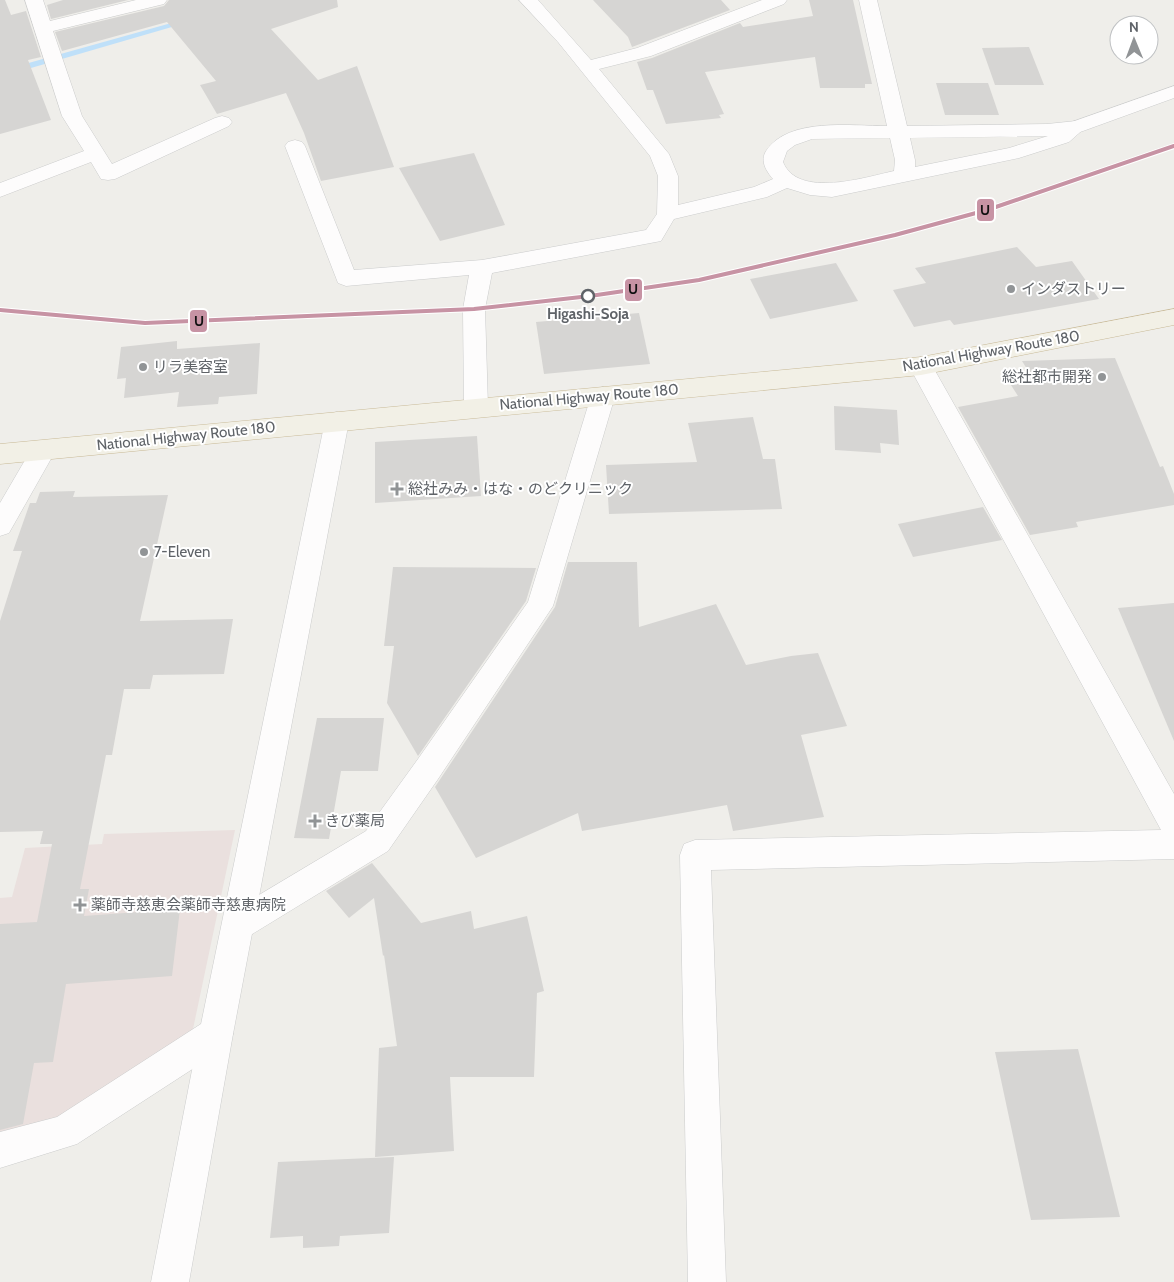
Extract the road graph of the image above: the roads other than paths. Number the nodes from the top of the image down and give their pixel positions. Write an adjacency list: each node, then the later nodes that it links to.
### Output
1 (34, 0): 6 (street)
2 (158, 0): 6 (street)
3 (528, 0): 7 (street)
4 (778, 0): 7 (street)
5 (868, 0): 11 (street)
6 (44, 28): 13 (street)
7 (588, 66): 17 (street)
8 (1174, 92): 10 (street)
9 (222, 122): 13 (street)
10 (1076, 127): 11 (street); 14 (street)
11 (899, 133): 14 (street); 15 (street)
12 (295, 146): 18 (street)
13 (96, 153): 16 (street)
14 (904, 176): 15 (street)
15 (788, 180): 17 (street)
16 (0, 190)
17 (667, 214): 18 (street)
18 (482, 268): 22 (street)
19 (1174, 317): 20 (highway, National Highway Route 180)
20 (921, 366): 21 (highway, National Highway Route 180); 27 (street)
21 (603, 396): 22 (highway, National Highway Route 180); 29 (street)
22 (476, 408): 23 (highway, National Highway Route 180)
23 (337, 421): 24 (highway, National Highway Route 180); 29 (street)
24 (44, 450): 25 (highway, National Highway Route 180); 26 (street)
25 (0, 454)
26 (0, 526)
27 (1174, 823)
28 (1174, 844): 33 (street)
29 (238, 925): 30 (street)
30 (216, 1034): 31 (street); 32 (street)
31 (0, 1150)
32 (170, 1282)
33 (707, 1282)

